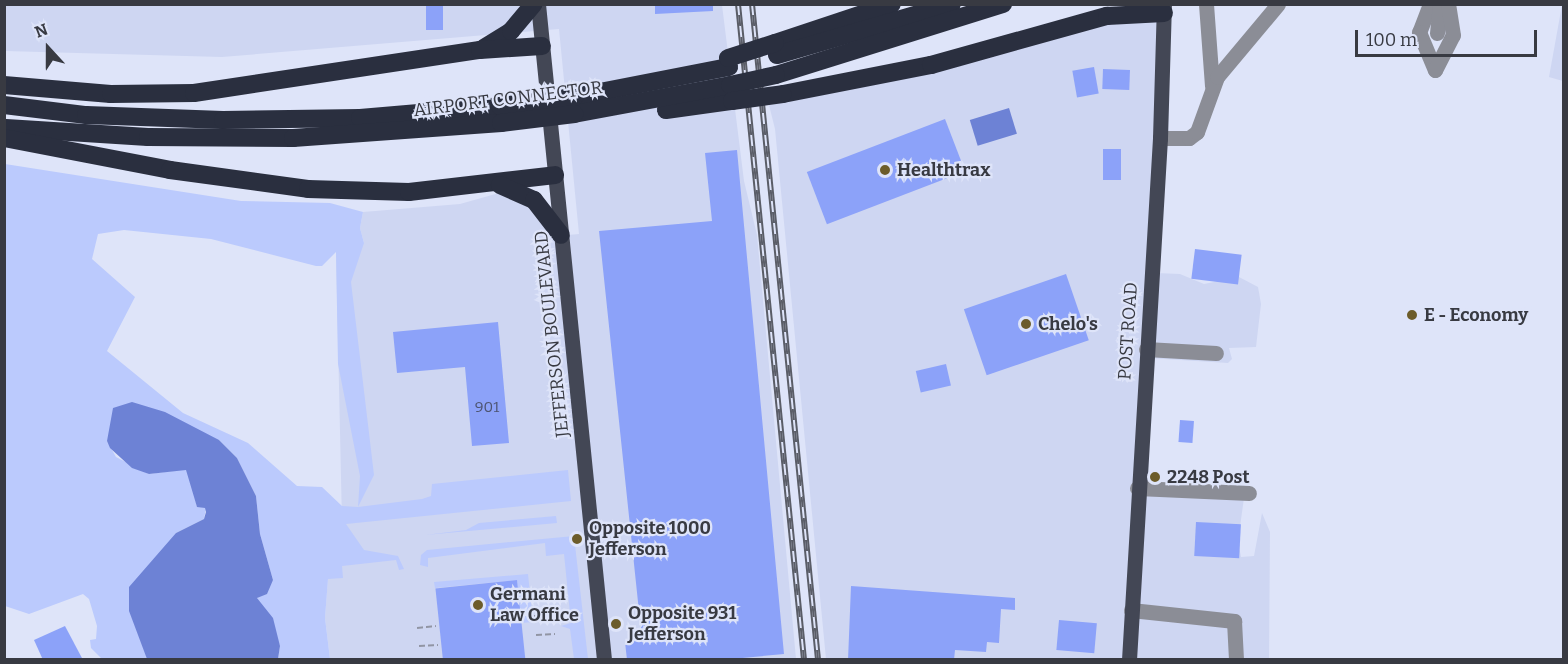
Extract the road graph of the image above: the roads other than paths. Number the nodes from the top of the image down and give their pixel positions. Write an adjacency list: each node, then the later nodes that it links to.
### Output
1 (534, 4): 14 (highway)
2 (538, 4): 13 (main road, JEFFERSON BOULEVARD)
3 (892, 4): 15 (highway)
4 (952, 4): 15 (highway, AIRPORT CONNECTOR)
5 (1003, 4): 17 (highway, AIRPORT CONNECTOR, bridge)
6 (1206, 4): 19 (street)
7 (1278, 4): 19 (street)
8 (1430, 4): 16 (street)
9 (1435, 4): 16 (street)
10 (1444, 4): 12 (street); 16 (street)
11 (1164, 9): 17 (highway, bridge); 25 (main road, POST ROAD)
12 (1437, 33)
13 (542, 46): 14 (highway); 26 (main road, JEFFERSON BOULEVARD)
14 (480, 50): 18 (highway)
15 (776, 50): 17 (highway, AIRPORT CONNECTOR)
16 (1435, 70)
17 (730, 77): 21 (highway, AIRPORT CONNECTOR); 21 (highway)
18 (4, 85)
19 (1212, 89): 25 (street)
20 (4, 105): 22 (highway, AIRPORT CONNECTOR)
21 (578, 108): 22 (highway, AIRPORT CONNECTOR, bridge)
22 (501, 115): 23 (highway, AIRPORT CONNECTOR)
23 (4, 128)
24 (4, 138): 27 (highway)
25 (1160, 138): 29 (main road, POST ROAD)
26 (555, 175): 27 (highway); 28 (main road, JEFFERSON BOULEVARD)
27 (495, 184): 28 (highway)
28 (561, 235): 34 (main road, JEFFERSON BOULEVARD)
29 (1146, 349): 30 (street); 31 (main road, POST ROAD)
30 (1216, 353)
31 (1137, 488): 32 (street); 33 (main road, POST ROAD)
32 (1249, 493)
33 (1131, 610): 35 (main road, POST ROAD); 36 (street)
34 (604, 660)
35 (1129, 660)
36 (1236, 660)

